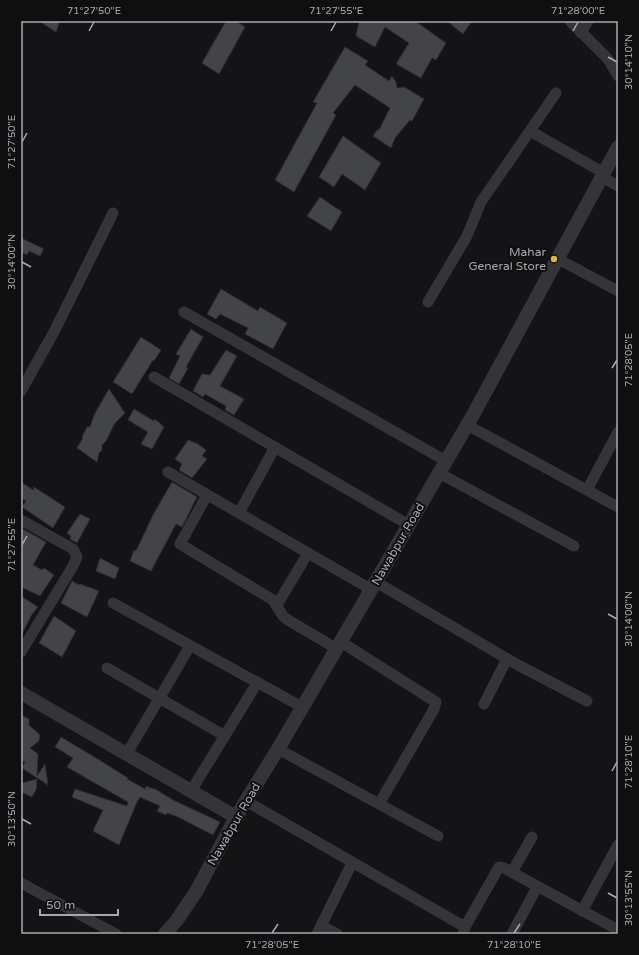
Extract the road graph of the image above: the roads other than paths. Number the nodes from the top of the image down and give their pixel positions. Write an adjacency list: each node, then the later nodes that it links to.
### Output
1 (570, 21): 3 (street)
2 (588, 21): 3 (street)
3 (581, 33): 4 (street)
4 (618, 76)
5 (556, 93): 6 (street)
6 (530, 131): 8 (street); 13 (street)
7 (618, 147): 8 (street, Nawabpur Road)
8 (603, 175): 9 (street); 11 (street, Nawabpur Road)
9 (618, 186)
10 (113, 213): 16 (street)
11 (558, 259): 12 (street); 17 (street, Nawabpur Road)
12 (618, 291)
13 (428, 302)
14 (184, 312): 20 (street)
15 (154, 377): 19 (street)
16 (21, 391)
17 (467, 425): 20 (street, Nawabpur Road); 23 (street)
18 (618, 432): 23 (street)
19 (275, 447): 26 (street); 28 (street)
20 (446, 461): 22 (street, Nawabpur Road)
21 (168, 472): 24 (street)
22 (439, 474): 28 (street, Nawabpur Road); 29 (street)
23 (587, 490): 25 (street)
24 (207, 495): 26 (street); 33 (street)
25 (618, 506)
26 (239, 513): 30 (street)
27 (21, 520): 36 (street)
28 (409, 525): 31 (street, Nawabpur Road)
29 (574, 546)
30 (308, 553): 31 (street); 33 (street)
31 (374, 586): 34 (street, Nawabpur Road); 37 (street)
32 (113, 603): 35 (street)
33 (278, 605): 34 (street)
34 (339, 645): 44 (street, Nawabpur Road); 50 (street)
35 (190, 646): 39 (street); 41 (street)
36 (21, 652)
37 (508, 659): 42 (street); 43 (street)
38 (107, 668): 41 (street)
39 (257, 683): 44 (street); 45 (street)
40 (21, 693): 47 (street)
41 (160, 699): 45 (street); 47 (street)
42 (587, 700)
43 (484, 704)
44 (302, 707): 46 (street, Nawabpur Road)
45 (225, 736): 48 (street)
46 (278, 749): 49 (street, Nawabpur Road); 50 (street)
47 (126, 755): 48 (street)
48 (191, 791): 51 (street)
49 (246, 801): 51 (street, Nawabpur Road); 55 (street)
50 (378, 804): 52 (street)
51 (236, 817): 64 (street, Nawabpur Road)
52 (438, 836)
53 (532, 837): 56 (street)
54 (618, 845): 59 (street)
55 (352, 863): 60 (street); 62 (street)
56 (512, 872): 58 (street); 62 (street)
57 (21, 883): 63 (street)
58 (537, 887): 59 (street); 66 (street)
59 (582, 911): 61 (street)
60 (319, 930): 65 (street)
61 (618, 930)
62 (464, 931)
63 (116, 934)
64 (165, 934)
65 (337, 934)
66 (512, 934)

